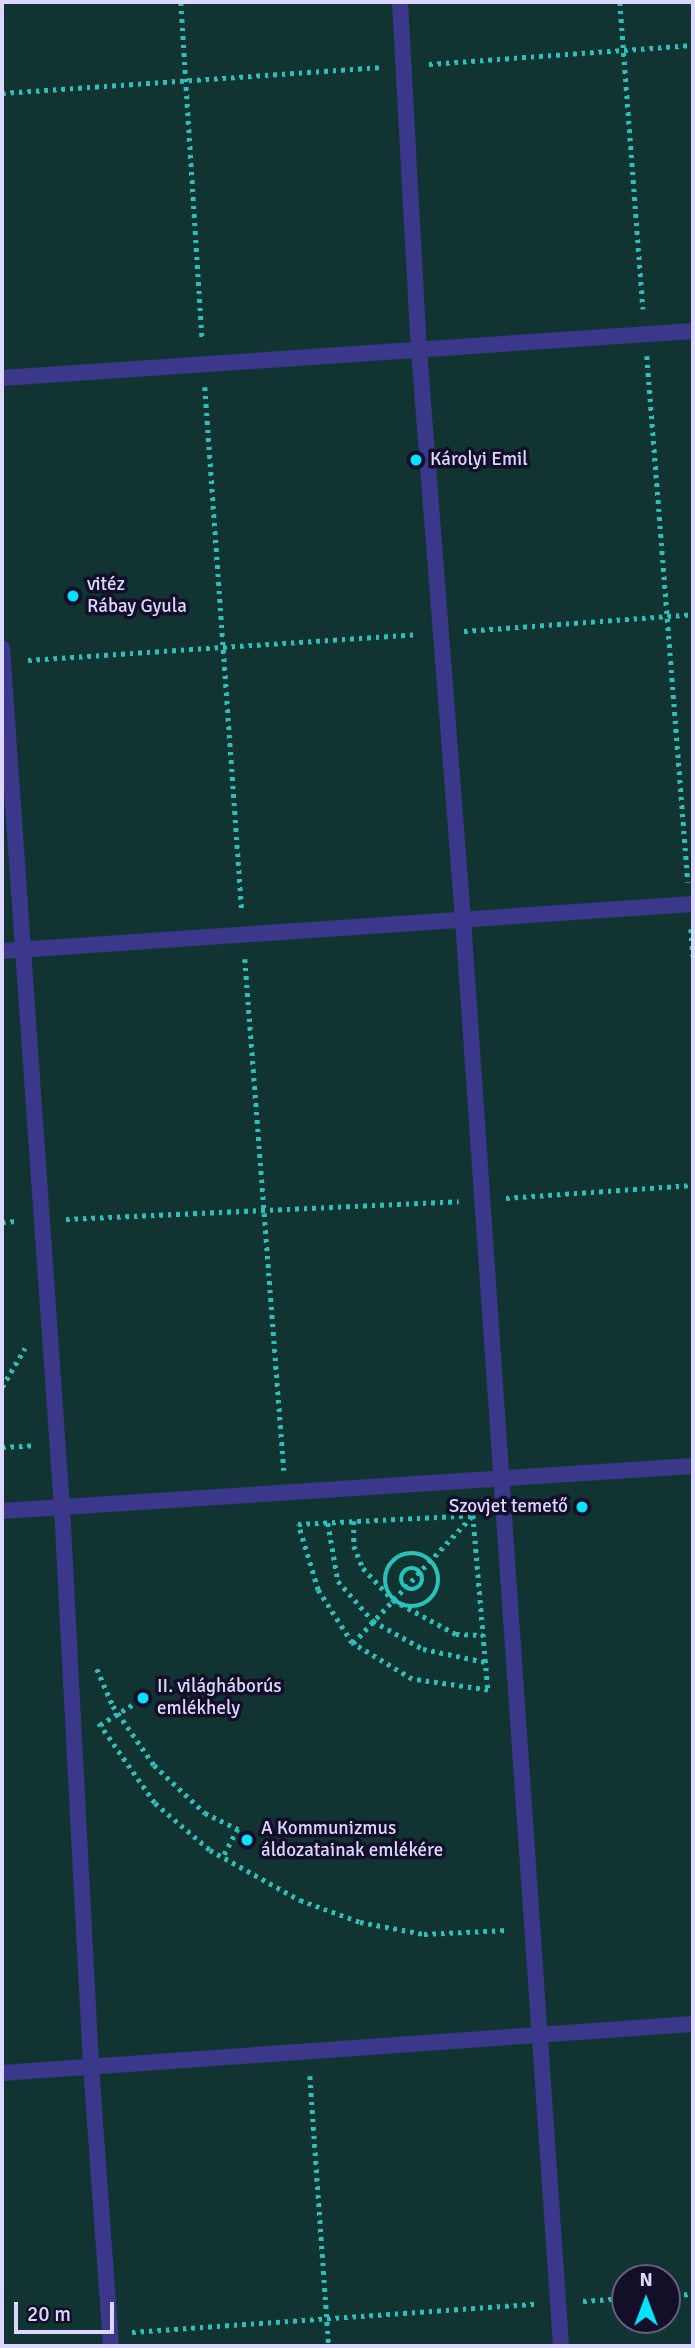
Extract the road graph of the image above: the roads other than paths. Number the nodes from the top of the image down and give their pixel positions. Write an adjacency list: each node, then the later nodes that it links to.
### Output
1 (400, 2): 3 (lane)
2 (693, 331): 3 (lane)
3 (419, 350): 4 (lane); 8 (lane)
4 (2, 378)
5 (2, 648): 6 (lane)
6 (3, 662): 9 (lane)
7 (691, 904): 8 (lane)
8 (463, 919): 9 (lane); 12 (lane)
9 (21, 949): 10 (lane); 13 (lane)
10 (2, 951)
11 (693, 1466): 12 (lane)
12 (502, 1482): 13 (lane); 16 (lane)
13 (62, 1508): 14 (lane); 17 (lane)
14 (2, 1511)
15 (693, 2024): 16 (lane)
16 (540, 2035): 17 (lane); 20 (lane)
17 (91, 2066): 18 (lane); 19 (lane)
18 (2, 2073)
19 (111, 2340)
20 (561, 2346)

